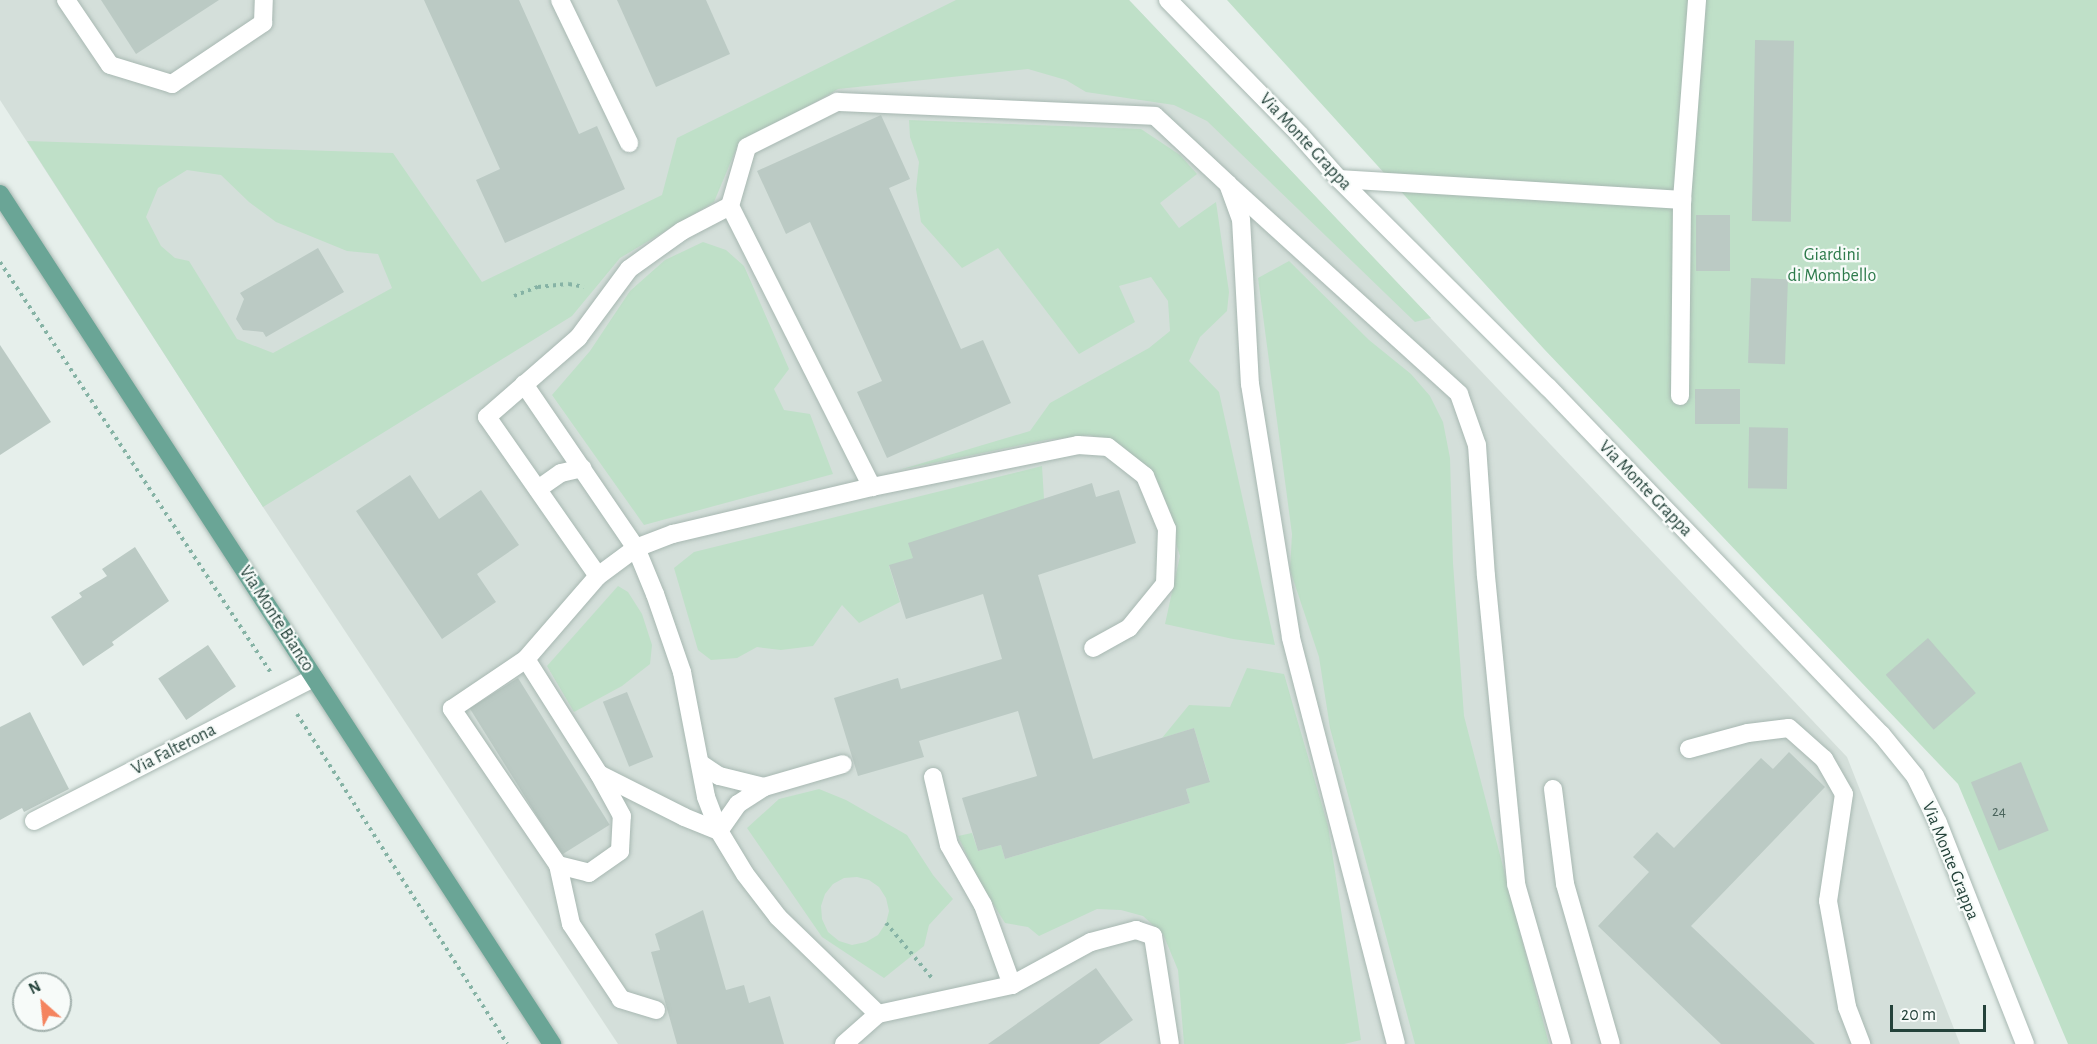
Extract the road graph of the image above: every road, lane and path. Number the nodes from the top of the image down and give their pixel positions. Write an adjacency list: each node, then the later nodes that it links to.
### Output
1 (66, 0): 2 (street)
2 (264, 0)
3 (560, 0): 6 (street)
4 (1167, 0): 7 (street, Via Monte Grappa)
5 (1697, 0): 10 (street)
6 (629, 143)
7 (1339, 179): 10 (street); 49 (street, Via Monte Grappa)
8 (1228, 184): 11 (street); 45 (street); 46 (street)
9 (0, 194): 24 (main road, Via Monte Bianco)
10 (1682, 200): 16 (street)
11 (730, 206): 13 (street); 18 (street)
12 (0, 262): 25 (path)
13 (610, 294): 14 (path); 15 (street)
14 (514, 296)
15 (524, 384): 17 (street); 19 (street)
16 (1680, 396)
17 (582, 468): 19 (street); 20 (street)
18 (872, 487): 20 (street); 22 (street)
19 (538, 489): 21 (street)
20 (636, 548): 21 (street); 27 (street)
21 (598, 576): 23 (street)
22 (1093, 648)
23 (526, 659): 29 (street); 35 (street)
24 (314, 678): 25 (street, Via Falterona); 42 (main road, Via Monte Bianco)
25 (284, 694): 33 (street, Via Falterona); 41 (path)
26 (1689, 749): 48 (street)
27 (700, 763): 31 (street); 34 (street)
28 (843, 764): 31 (street)
29 (599, 774): 34 (street); 35 (street)
30 (933, 777): 37 (street)
31 (764, 787): 34 (street)
32 (1553, 789): 47 (street)
33 (34, 821)
34 (719, 831): 40 (street)
35 (558, 865): 39 (street)
36 (886, 923): 38 (path)
37 (1012, 985): 38 (street); 44 (street)
38 (949, 999): 40 (street)
39 (656, 1010)
40 (878, 1014): 43 (street)
41 (507, 1044)
42 (552, 1044)
43 (844, 1044)
44 (1170, 1044)
45 (1396, 1044)
46 (1562, 1044)
47 (1611, 1044)
48 (1861, 1044)
49 (2025, 1044)

